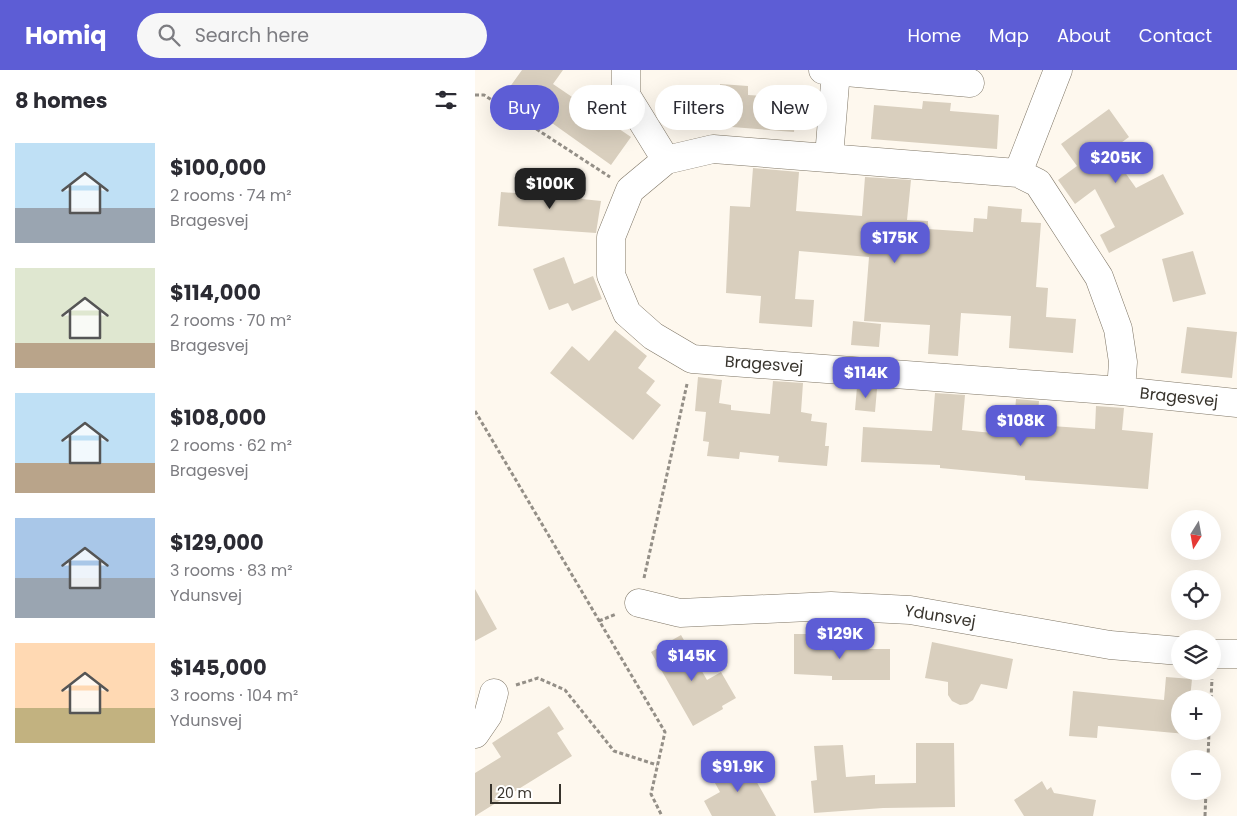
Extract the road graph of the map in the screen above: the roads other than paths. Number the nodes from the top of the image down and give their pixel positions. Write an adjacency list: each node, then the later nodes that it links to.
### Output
1 (627, 70): 6 (street)
2 (1058, 70): 7 (street)
3 (830, 71): 4 (street); 5 (street)
4 (970, 83)
5 (829, 157): 6 (street, Bragesvej); 7 (street, Bragesvej)
6 (666, 160): 8 (street, Bragesvej)
7 (1018, 173): 8 (street, Bragesvej)
8 (1121, 391): 9 (street, Bragesvej)
9 (1237, 403)
10 (639, 603): 11 (street, Ydunsvej)
11 (1171, 650)
12 (1221, 654): 13 (street)
13 (1237, 654)
14 (495, 693): 15 (street)
15 (475, 734)

